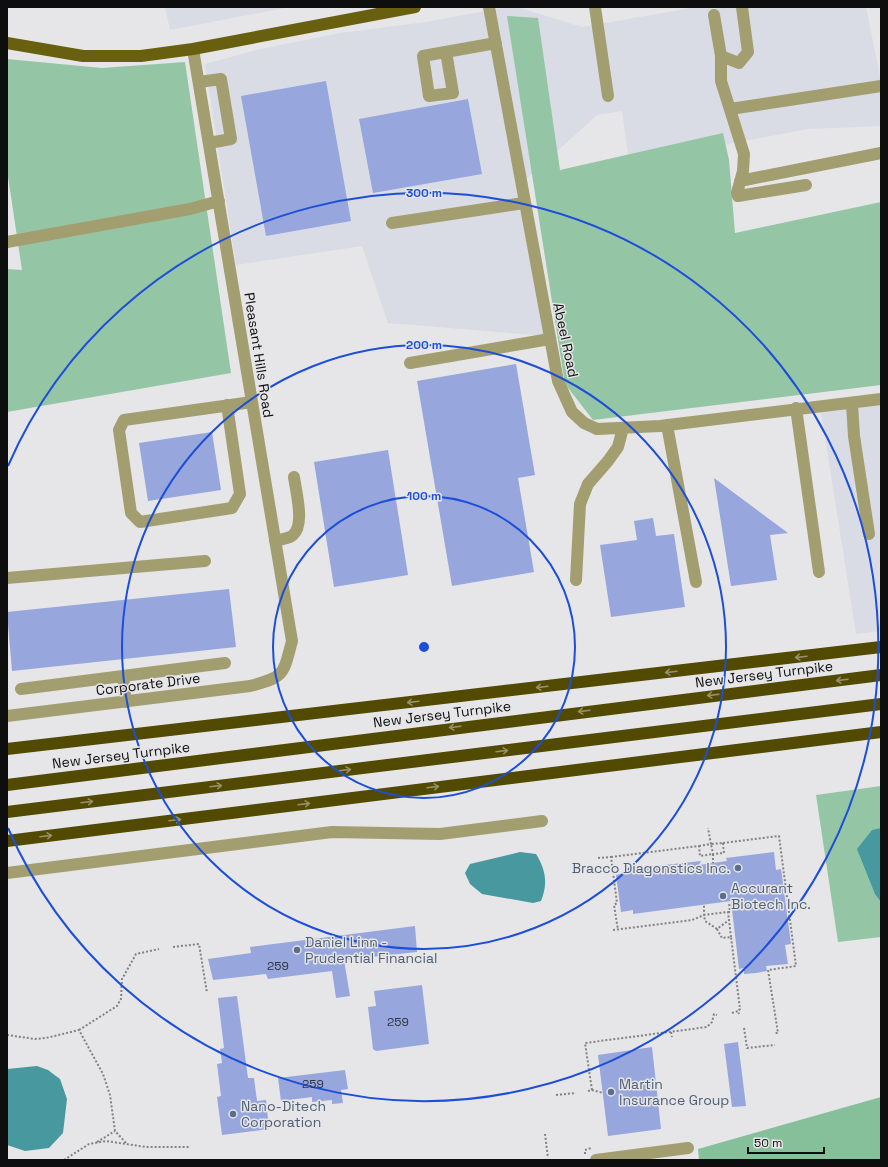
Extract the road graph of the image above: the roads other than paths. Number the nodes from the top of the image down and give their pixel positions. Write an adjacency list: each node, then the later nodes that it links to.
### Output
1 (415, 7): 8 (main road)
2 (489, 7): 7 (street, Abeel Road)
3 (594, 7): 13 (street)
4 (742, 7): 10 (street)
5 (714, 15): 10 (street)
6 (7, 43): 8 (main road)
7 (496, 43): 9 (street); 20 (street, Abeel Road)
8 (193, 49): 11 (street, Pleasant Hills Road)
9 (446, 52)
10 (721, 56): 14 (street)
11 (199, 82): 15 (street, Pleasant Hills Road); 15 (street)
12 (881, 86): 14 (street)
13 (608, 96)
14 (730, 109): 17 (street)
15 (209, 143): 19 (street, Pleasant Hills Road)
16 (881, 153): 17 (street)
17 (740, 181): 18 (street)
18 (806, 185)
19 (219, 201): 22 (street); 26 (street, Pleasant Hills Road)
20 (524, 203): 21 (street); 23 (street, Abeel Road)
21 (392, 223)
22 (7, 242)
23 (550, 339): 24 (street); 31 (street, Abeel Road)
24 (410, 363)
25 (881, 399): 27 (street, Abeel Road)
26 (252, 402): 28 (street); 34 (street, Pleasant Hills Road)
27 (852, 404): 29 (street, Abeel Road); 33 (street)
28 (227, 405): 28 (street)
29 (796, 408): 30 (street, Abeel Road); 36 (street)
30 (667, 425): 31 (street, Abeel Road); 39 (street)
31 (623, 428): 38 (street)
32 (294, 477): 34 (street)
33 (869, 534)
34 (275, 541): 42 (street, Pleasant Hills Road)
35 (205, 561): 37 (street)
36 (819, 572)
37 (7, 578)
38 (576, 580)
39 (696, 582)
40 (881, 647): 50 (highway, New Jersey Turnpike, one-way to 50)
41 (225, 663): 44 (street)
42 (285, 666): 46 (street, Corporate Drive)
43 (881, 675): 51 (highway, New Jersey Turnpike, one-way to 51)
44 (123, 676): 45 (street); 46 (street)
45 (21, 689)
46 (126, 702): 48 (street, Corporate Drive)
47 (881, 704): 52 (highway, one-way to 47)
48 (7, 716)
49 (881, 732): 54 (highway, one-way to 49)
50 (7, 749)
51 (7, 785)
52 (7, 812)
53 (542, 821): 55 (street)
54 (7, 841)
55 (7, 873)
56 (688, 1148): 57 (street)
57 (596, 1160)

